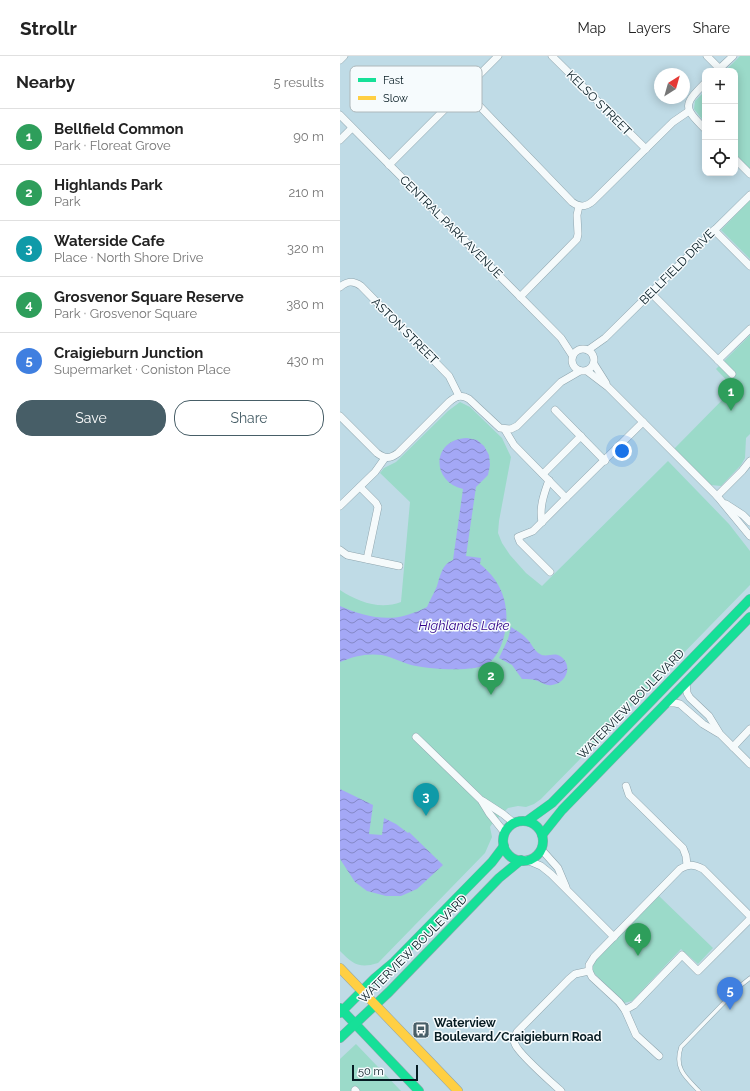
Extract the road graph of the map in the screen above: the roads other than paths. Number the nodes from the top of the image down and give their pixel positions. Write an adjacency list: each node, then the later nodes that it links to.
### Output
1 (344, 56): 6 (street)
2 (498, 56): 9 (street)
3 (552, 56): 18 (street, KELSO STREET)
4 (707, 56): 7 (street)
5 (733, 56): 8 (street)
6 (340, 60)
7 (717, 68)
8 (721, 68)
9 (482, 72)
10 (702, 86): 12 (street)
11 (482, 109): 23 (street)
12 (689, 111): 15 (street); 18 (street)
13 (442, 112): 20 (street)
14 (340, 115): 16 (street, CENTRAL PARK AVENUE)
15 (702, 126)
16 (352, 128): 17 (street); 20 (street, CENTRAL PARK AVENUE)
17 (340, 140)
18 (646, 149): 23 (street)
19 (738, 162): 21 (street)
20 (389, 165): 28 (street, CENTRAL PARK AVENUE)
21 (750, 174)
22 (750, 195): 24 (street, BELLFIELD DRIVE)
23 (579, 206): 28 (street)
24 (714, 230): 25 (street); 27 (street, BELLFIELD DRIVE)
25 (750, 266)
26 (340, 287): 42 (street, ASTON STREET)
27 (651, 293): 31 (street, BELLFIELD DRIVE); 36 (street)
28 (520, 297): 30 (street, CENTRAL PARK AVENUE)
29 (750, 329): 36 (street)
30 (561, 338): 32 (street, CENTRAL PARK AVENUE); 34 (street, CENTRAL PARK AVENUE)
31 (605, 338): 33 (street, BELLFIELD DRIVE); 35 (street, BELLFIELD DRIVE)
32 (580, 349): 33 (street); 34 (street)
33 (588, 350): 35 (street)
34 (572, 355): 37 (street)
35 (594, 360): 38 (street); 41 (street)
36 (718, 360): 39 (street)
37 (572, 364): 38 (street); 40 (street)
38 (583, 371): 40 (street); 41 (street)
39 (732, 374)
40 (561, 382): 46 (street)
41 (608, 387): 45 (street)
42 (459, 396): 46 (street); 48 (street)
43 (555, 410): 47 (street)
44 (340, 416): 48 (street)
45 (643, 422): 49 (street); 55 (street)
46 (505, 430): 51 (street)
47 (581, 436): 49 (street); 51 (street)
48 (385, 458): 53 (street)
49 (605, 461): 54 (street)
50 (750, 461): 55 (street)
51 (543, 474): 52 (street)
52 (549, 480): 54 (street); 57 (street)
53 (360, 487): 56 (street); 61 (street)
54 (566, 498): 57 (street)
55 (720, 499): 58 (street); 59 (street)
56 (340, 506)
57 (542, 522): 63 (street)
58 (750, 522)
59 (750, 536)
60 (340, 550): 61 (street)
61 (367, 559): 62 (street)
62 (398, 566)
63 (550, 572)
64 (750, 599): 75 (street, WATERVIEW BOULEVARD)
65 (750, 617): 66 (street, WATERVIEW BOULEVARD)
66 (686, 683): 67 (street, WATERVIEW BOULEVARD); 69 (street)
67 (666, 703): 69 (street); 78 (street, WATERVIEW BOULEVARD)
68 (750, 729): 71 (street)
69 (720, 734): 71 (street)
70 (416, 737): 74 (street)
71 (733, 747): 72 (street)
72 (750, 764)
73 (626, 786): 82 (street)
74 (481, 800): 76 (street); 77 (street)
75 (526, 821): 76 (street); 78 (street)
76 (514, 823): 77 (street)
77 (505, 833): 79 (street)
78 (542, 835): 80 (street)
79 (504, 846): 81 (street); 90 (street, WATERVIEW BOULEVARD)
80 (541, 849): 81 (street); 83 (street)
81 (524, 860): 83 (street); 91 (street, WATERVIEW BOULEVARD)
82 (687, 864): 84 (street); 86 (street)
83 (568, 892): 86 (street)
84 (750, 916)
85 (750, 919): 92 (street)
86 (614, 937): 88 (street)
87 (340, 968): 90 (street)
88 (589, 971): 92 (street); 99 (street)
89 (750, 978): 100 (lane)
90 (362, 991): 91 (street); 93 (street, WATERVIEW BOULEVARD)
91 (375, 1005): 94 (street, WATERVIEW BOULEVARD); 98 (street)
92 (625, 1010): 96 (street)
93 (341, 1011): 94 (street)
94 (355, 1024): 95 (street, WATERVIEW BOULEVARD); 97 (street)
95 (340, 1038)
96 (659, 1056)
97 (419, 1091)
98 (458, 1091)
99 (561, 1091)
100 (699, 1091)

